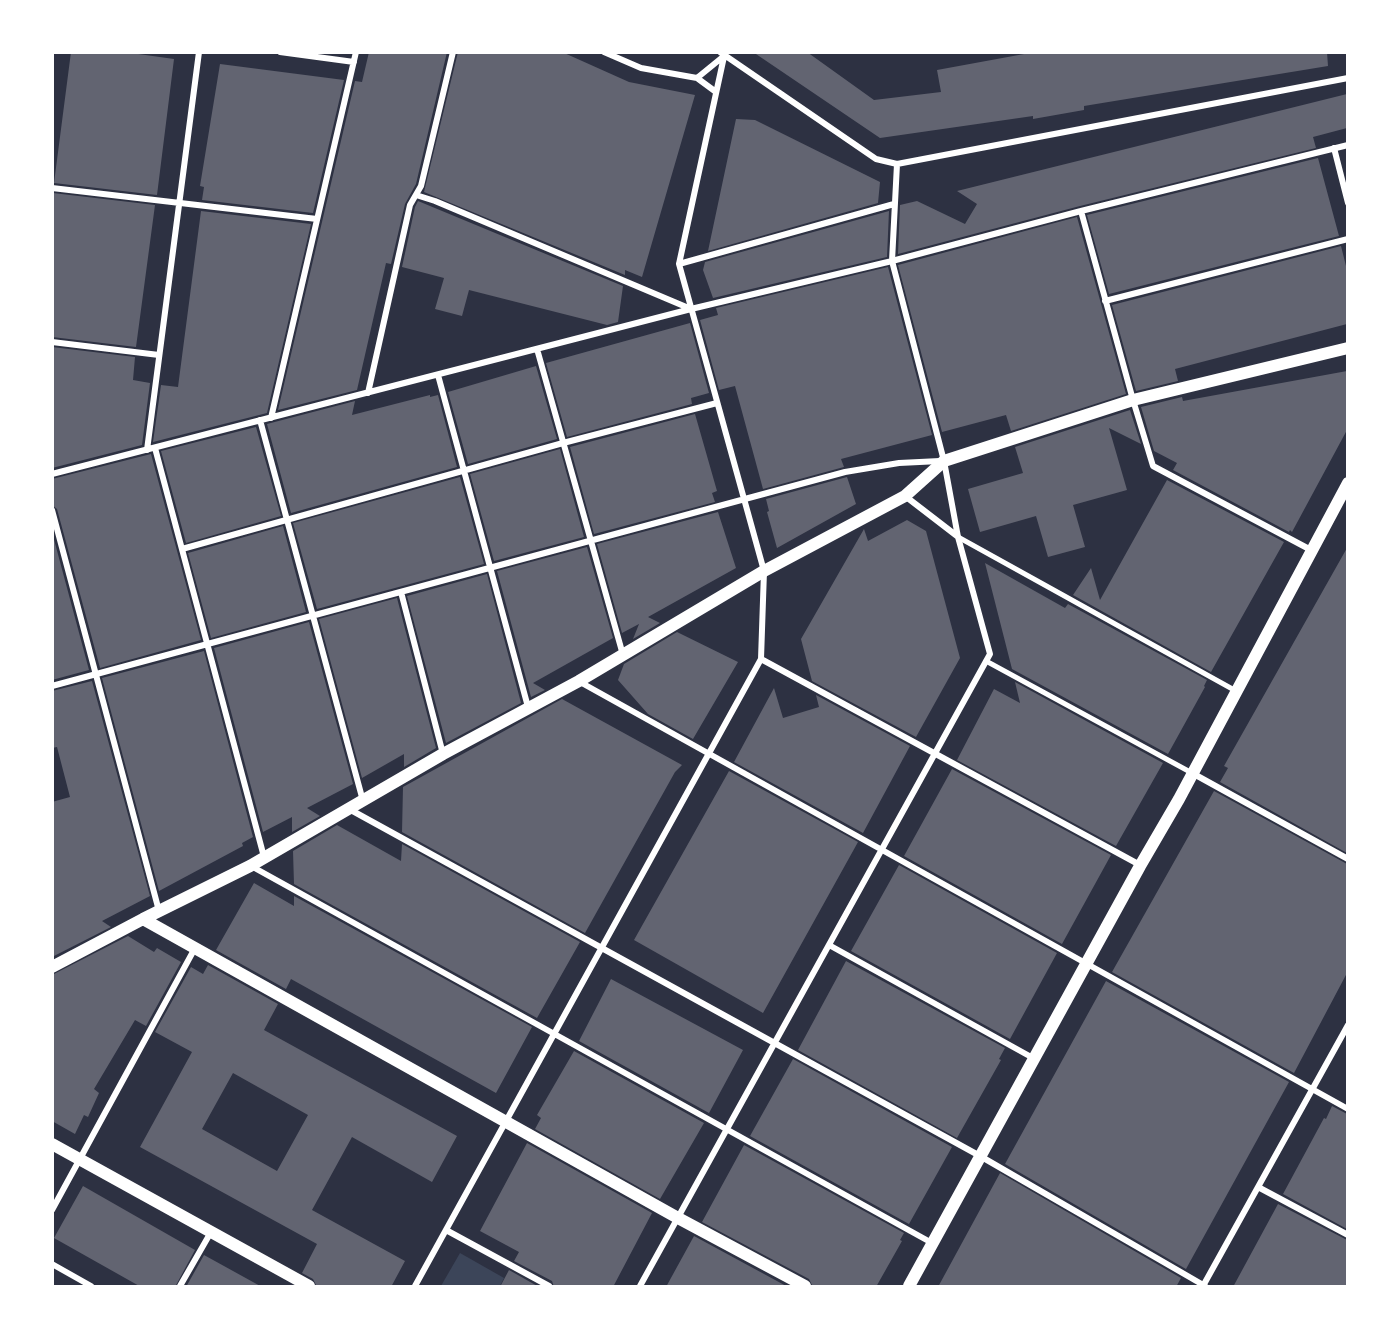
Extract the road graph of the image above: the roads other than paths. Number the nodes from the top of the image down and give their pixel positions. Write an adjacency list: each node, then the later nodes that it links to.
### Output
1 (198, 52): 17 (street)
2 (280, 52): 7 (street)
3 (356, 52): 7 (street)
4 (453, 52): 15 (street)
5 (604, 52): 8 (street)
6 (723, 54): 8 (street); 10 (street); 13 (street)
7 (354, 62): 20 (street)
8 (697, 78): 10 (street)
9 (1347, 78): 13 (street)
10 (716, 92): 23 (street)
11 (1347, 145): 12 (street)
12 (1334, 148): 16 (street); 19 (street)
13 (897, 164): 18 (street)
14 (52, 188): 17 (street)
15 (416, 195): 25 (street); 31 (street)
16 (1347, 203)
17 (179, 204): 20 (street); 29 (street)
18 (894, 204): 22 (street); 23 (street)
19 (1081, 211): 22 (street); 24 (street)
20 (317, 219): 34 (street)
21 (1347, 239): 24 (street)
22 (892, 261): 25 (street); 39 (street)
23 (679, 264): 25 (street)
24 (1106, 301): 32 (street)
25 (691, 309): 28 (street); 33 (street)
26 (52, 342): 29 (street)
27 (1347, 348): 32 (main road)
28 (537, 349): 30 (street); 36 (street)
29 (159, 355): 38 (street)
30 (438, 375): 31 (street); 40 (street)
31 (368, 393): 34 (street)
32 (1133, 400): 39 (main road); 50 (street)
33 (717, 403): 36 (street); 44 (street)
34 (271, 418): 35 (street)
35 (260, 420): 37 (street); 46 (street)
36 (563, 443): 40 (street); 48 (street)
37 (155, 447): 38 (street); 49 (street)
38 (147, 450): 41 (street)
39 (944, 461): 43 (main road); 44 (street); 47 (street)
40 (464, 471): 46 (street); 51 (street)
41 (52, 474)
42 (1347, 483): 50 (main road)
43 (905, 496): 47 (street); 52 (main road)
44 (744, 500): 48 (street); 52 (street)
45 (52, 510): 59 (street)
46 (287, 520): 49 (street); 54 (street)
47 (958, 537): 58 (street); 62 (street)
48 (591, 541): 51 (street); 56 (street)
49 (182, 549): 55 (street)
50 (1311, 550): 62 (main road)
51 (491, 568): 53 (street); 63 (street)
52 (764, 571): 56 (main road); 57 (street)
53 (401, 592): 54 (street); 64 (street)
54 (313, 616): 55 (street); 68 (street)
55 (207, 645): 59 (street); 71 (street)
56 (623, 654): 60 (main road)
57 (761, 659): 65 (street); 66 (street)
58 (986, 661): 66 (street); 67 (street)
59 (96, 674): 61 (street); 75 (street)
60 (579, 681): 63 (main road); 65 (street)
61 (52, 686)
62 (1236, 691): 67 (main road)
63 (528, 707): 64 (main road)
64 (444, 754): 68 (main road)
65 (709, 754): 70 (street); 79 (street)
66 (935, 754): 70 (street); 74 (street)
67 (1192, 773): 72 (street); 74 (main road)
68 (363, 801): 69 (main road)
69 (349, 809): 71 (main road); 79 (street)
70 (882, 849): 77 (street); 80 (street)
71 (264, 858): 73 (main road)
72 (1347, 859)
73 (250, 866): 75 (main road); 83 (street)
74 (1140, 866): 80 (main road)
75 (159, 911): 76 (main road)
76 (143, 919): 78 (main road); 81 (main road)
77 (829, 945): 84 (street); 85 (street)
78 (195, 948): 88 (main road); 92 (street)
79 (602, 949): 83 (street); 84 (street)
80 (1086, 963): 85 (main road); 86 (street)
81 (52, 967)
82 (1347, 1025): 86 (street)
83 (555, 1035): 88 (street); 89 (street)
84 (775, 1043): 89 (street); 91 (street)
85 (1034, 1058): 91 (main road)
86 (1312, 1089): 87 (street); 93 (street)
87 (1347, 1109)
88 (507, 1122): 95 (main road); 96 (street)
89 (728, 1131): 95 (street); 99 (street)
90 (52, 1144): 92 (main road)
91 (980, 1156): 99 (main road); 101 (street)
92 (81, 1160): 94 (street); 97 (main road)
93 (1258, 1187): 98 (street); 101 (street)
94 (52, 1210)
95 (678, 1218): 107 (street); 108 (main road)
96 (446, 1230): 105 (street); 106 (street)
97 (211, 1232): 103 (street); 104 (main road)
98 (1347, 1235)
99 (932, 1243): 109 (main road)
100 (52, 1264): 102 (street)
101 (1204, 1286)
102 (91, 1287)
103 (180, 1287)
104 (309, 1287)
105 (415, 1287)
106 (549, 1287)
107 (640, 1287)
108 (805, 1287)
109 (909, 1287)

